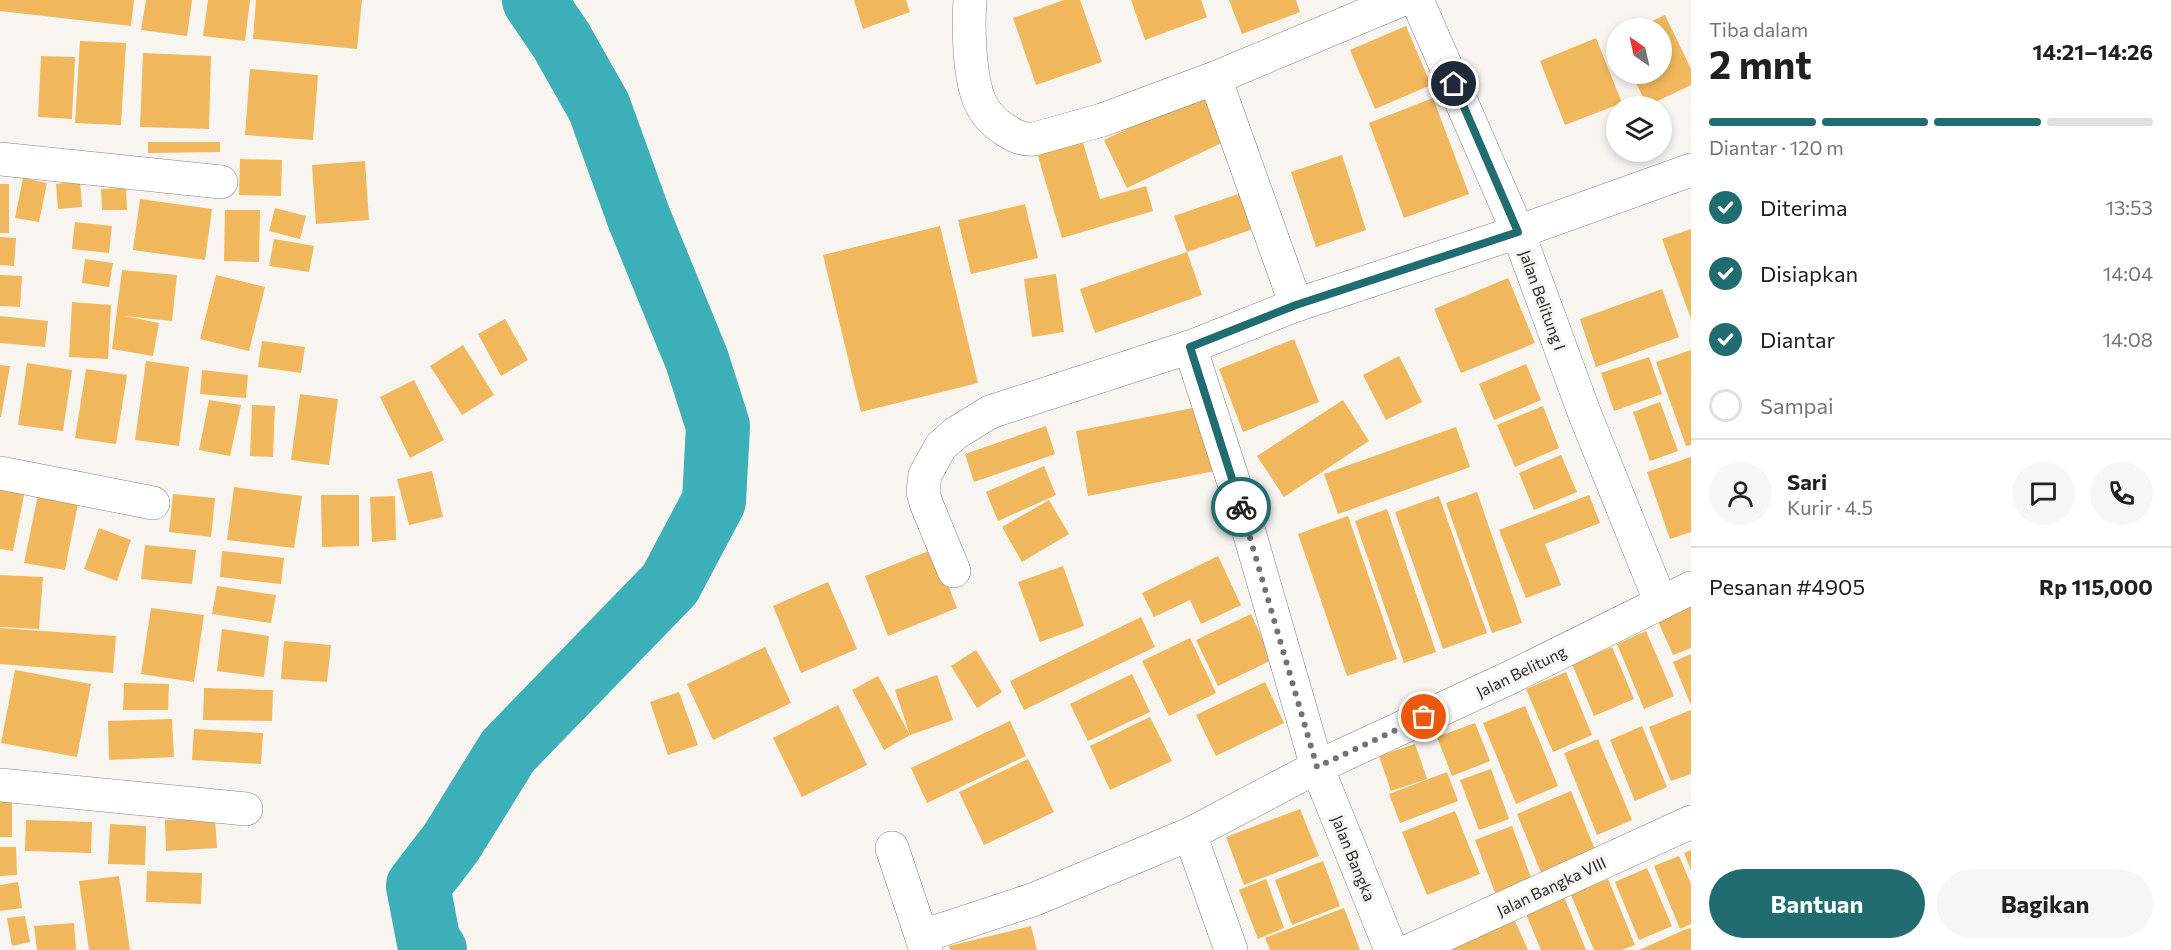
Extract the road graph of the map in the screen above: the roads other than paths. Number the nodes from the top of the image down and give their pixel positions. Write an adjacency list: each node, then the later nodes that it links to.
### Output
1 (970, 0): 4 (street)
2 (1401, 0): 4 (street)
3 (1417, 0): 8 (street, Jalan Belitung I)
4 (1215, 78): 9 (street)
5 (0, 159): 7 (street)
6 (1691, 170): 8 (street)
7 (221, 182)
8 (1518, 232): 9 (street); 15 (street, Jalan Belitung I)
9 (1296, 305): 10 (street)
10 (1190, 347): 13 (street); 16 (street, Jalan Bangka)
11 (0, 473): 12 (street)
12 (153, 503)
13 (954, 571)
14 (1691, 588): 15 (street, Jalan Belitung)
15 (1661, 603): 16 (street, Jalan Belitung)
16 (1317, 767): 20 (street, Jalan Belitung); 24 (street, Jalan Bangka)
17 (0, 784): 18 (street)
18 (246, 809)
19 (1691, 822): 25 (street, Jalan Bangka VIII)
20 (1190, 834): 22 (street, Jalan Belitung); 23 (street)
21 (892, 848): 22 (street)
22 (925, 943)
23 (1231, 950)
24 (1390, 950)
25 (1411, 950)

